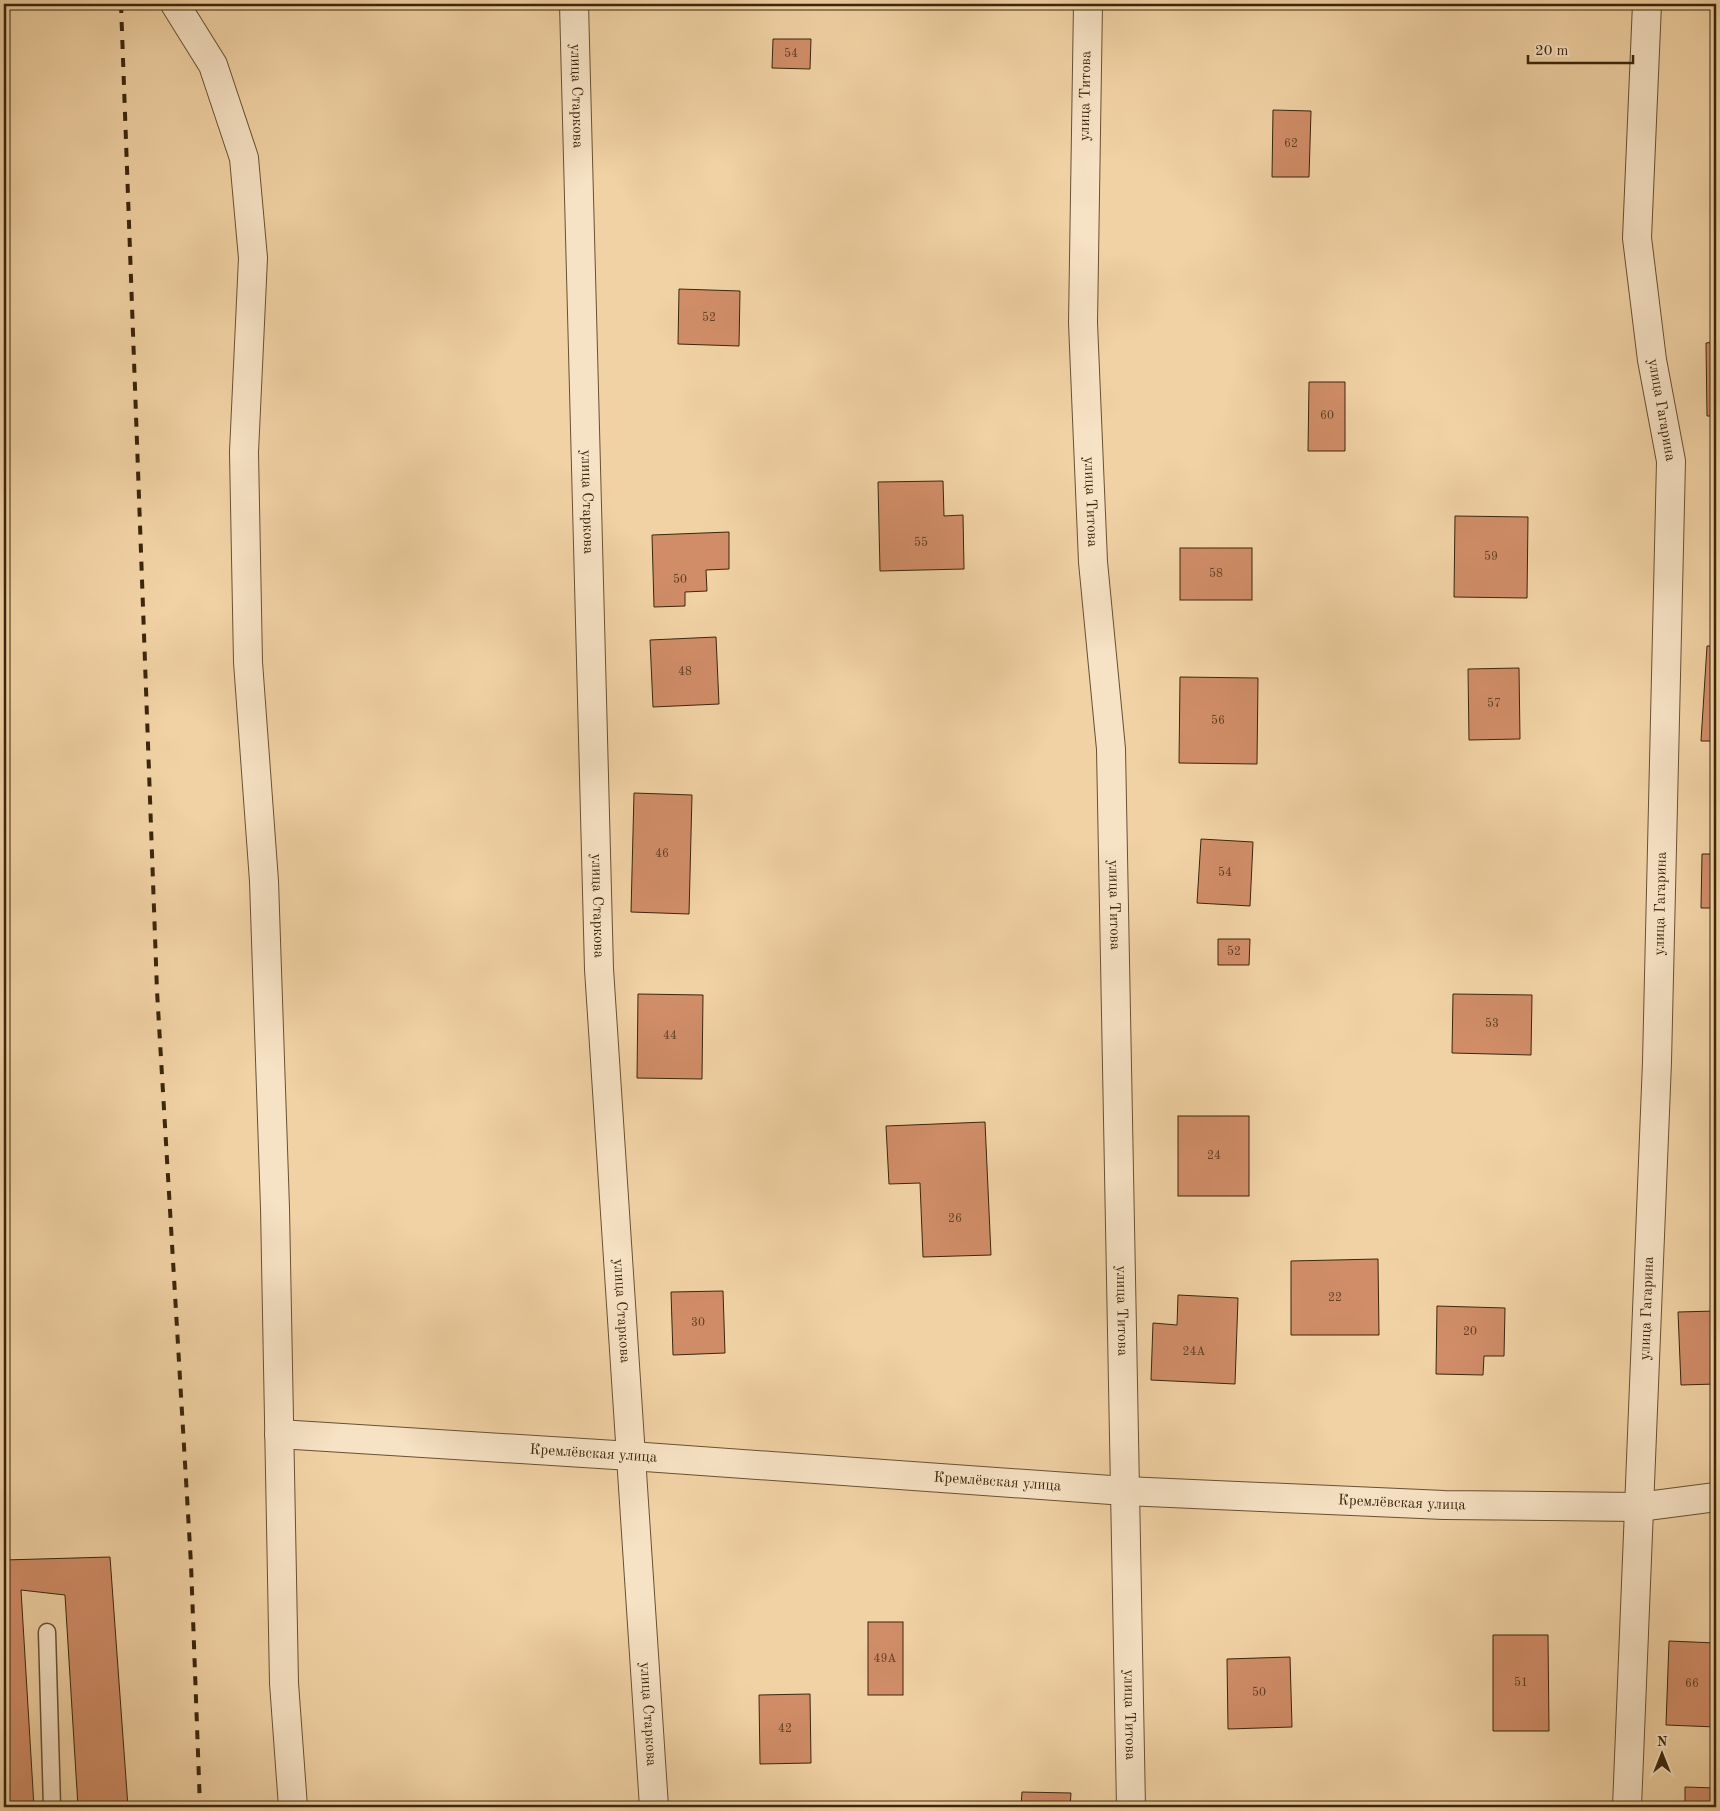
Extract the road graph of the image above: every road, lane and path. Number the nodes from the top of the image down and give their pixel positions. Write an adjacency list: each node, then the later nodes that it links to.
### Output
1 (175, 4): 5 (street)
2 (574, 4): 6 (street, улица Старкова)
3 (1088, 4): 7 (street, улица Титова)
4 (1647, 4): 9 (street, улица Гагарина)
5 (279, 1434): 6 (street, Кремлёвская улица); 12 (street)
6 (631, 1456): 7 (street, Кремлёвская улица); 13 (street, улица Старкова)
7 (1125, 1491): 9 (street, Кремлёвская улица); 14 (street, улица Титова)
8 (1716, 1497): 9 (street, Кремлёвская улица)
9 (1638, 1507): 15 (street, улица Гагарина)
10 (47, 1632): 11 (lane)
11 (52, 1807)
12 (292, 1807)
13 (654, 1807)
14 (1131, 1807)
15 (1627, 1807)

